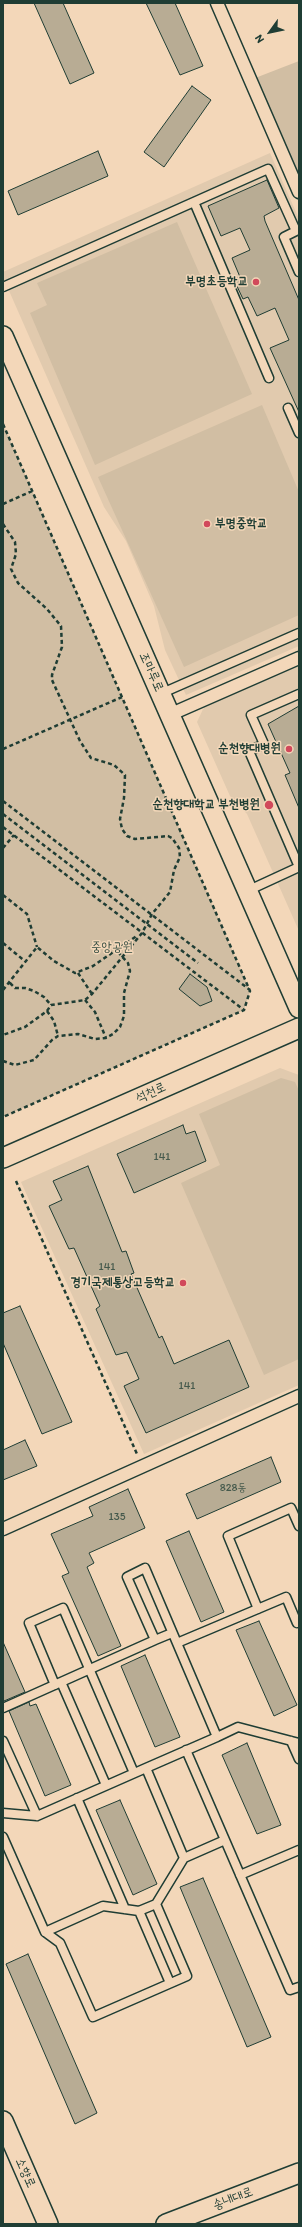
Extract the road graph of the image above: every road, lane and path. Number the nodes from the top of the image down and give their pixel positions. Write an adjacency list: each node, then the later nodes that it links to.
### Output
1 (217, 3): 2 (street)
2 (299, 192)
3 (194, 202): 4 (lane); 5 (lane); 7 (lane)
4 (299, 272)
5 (3, 287)
6 (3, 336): 16 (street, 조마루로)
7 (269, 378)
8 (288, 408): 10 (lane)
9 (3, 424): 11 (path)
10 (299, 433)
11 (32, 491): 12 (path); 18 (path)
12 (3, 504)
13 (3, 524): 20 (path)
14 (299, 633): 16 (lane)
15 (299, 658): 19 (street)
16 (160, 694): 19 (street, 조마루로)
17 (299, 694): 27 (lane)
18 (122, 696): 20 (path); 42 (path)
19 (169, 715): 28 (street, 조마루로)
20 (70, 720): 21 (path); 30 (path)
21 (3, 749)
22 (3, 801): 30 (path)
23 (3, 814): 31 (path)
24 (3, 827): 25 (path)
25 (14, 835): 26 (path); 32 (path)
26 (3, 848)
27 (299, 867): 28 (lane)
28 (247, 891): 46 (street, 조마루로)
29 (3, 895): 34 (path)
30 (152, 914): 31 (path); 42 (path)
31 (147, 923): 32 (path); 38 (path)
32 (142, 933): 35 (path); 36 (path); 47 (path)
33 (3, 943): 37 (path)
34 (37, 947): 37 (path); 39 (path)
35 (117, 951): 36 (path); 39 (path)
36 (123, 956): 43 (path); 52 (path)
37 (26, 962): 40 (path)
38 (198, 963)
39 (78, 972): 43 (path)
40 (10, 983): 41 (path); 45 (path)
41 (3, 990)
42 (250, 990): 47 (path)
43 (92, 994): 44 (path)
44 (85, 1000): 45 (path); 52 (path)
45 (51, 1006): 48 (path)
46 (299, 1008)
47 (244, 1010): 54 (path)
48 (47, 1011): 50 (path); 51 (path)
49 (299, 1028): 55 (street, 석천로)
50 (3, 1035)
51 (58, 1036): 52 (path); 53 (path)
52 (106, 1038)
53 (4, 1062)
54 (3, 1117)
55 (3, 1158)
56 (16, 1181): 58 (path)
57 (299, 1396): 58 (street)
58 (142, 1466): 60 (street)
59 (299, 1526): 61 (lane)
60 (3, 1529)
61 (258, 1609): 62 (lane); 65 (lane)
62 (298, 1624)
63 (172, 1633): 64 (lane); 64 (lane); 65 (lane)
64 (155, 1640): 66 (lane)
65 (177, 1643): 69 (lane)
66 (90, 1670): 67 (lane); 67 (lane); 75 (lane)
67 (58, 1683): 68 (lane); 76 (lane)
68 (3, 1708)
69 (217, 1737): 71 (lane); 72 (lane)
70 (3, 1741): 79 (lane)
71 (295, 1742): 73 (lane)
72 (186, 1750): 74 (lane); 81 (lane)
73 (299, 1759)
74 (146, 1768): 75 (lane); 83 (lane)
75 (134, 1773): 76 (lane)
76 (106, 1785): 77 (lane)
77 (77, 1798): 79 (lane); 86 (lane)
78 (3, 1813): 79 (lane)
79 (37, 1816)
80 (3, 1837): 88 (lane)
81 (225, 1840): 83 (lane); 84 (lane)
82 (299, 1850): 84 (lane)
83 (184, 1858): 85 (lane)
84 (240, 1875): 90 (lane)
85 (156, 1904): 87 (lane); 89 (lane)
86 (125, 1909): 87 (lane); 88 (lane)
87 (139, 1911): 89 (lane)
88 (45, 1932): 89 (lane)
89 (170, 1983)
90 (299, 1987)
91 (3, 2121): 93 (street, 소향로)
92 (299, 2174): 94 (street, 송내대로)
93 (48, 2224)
94 (166, 2224)

